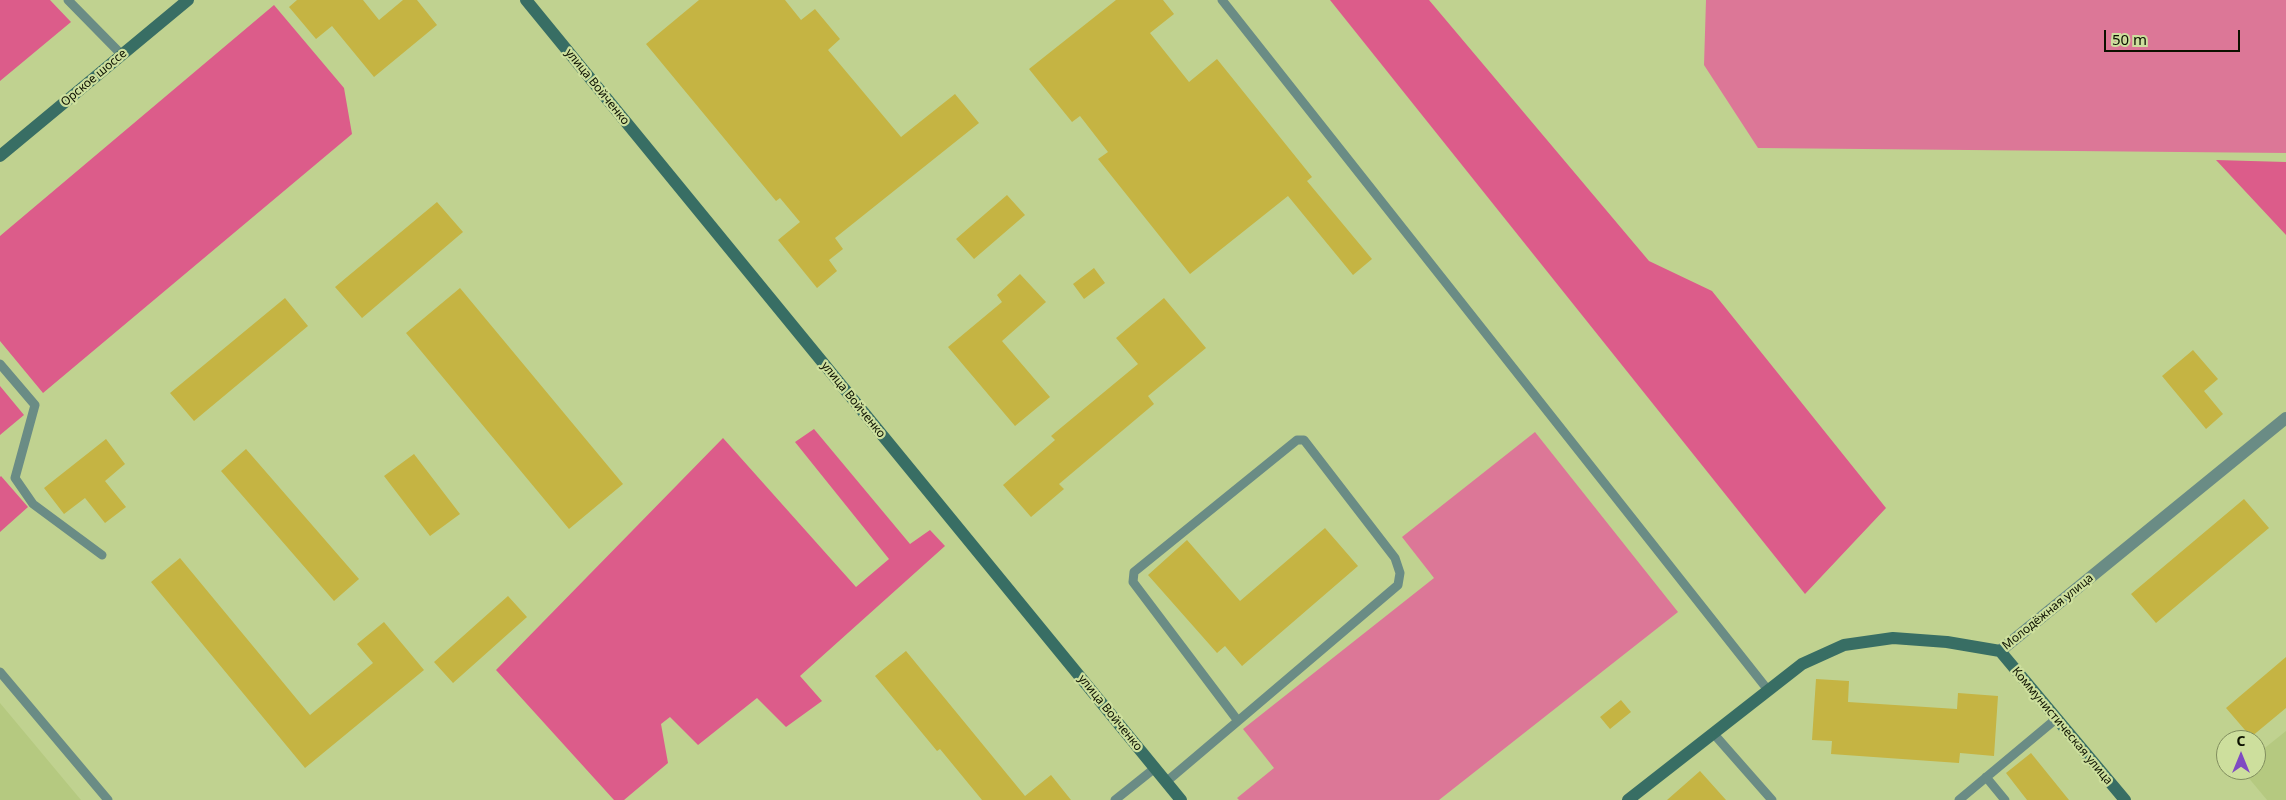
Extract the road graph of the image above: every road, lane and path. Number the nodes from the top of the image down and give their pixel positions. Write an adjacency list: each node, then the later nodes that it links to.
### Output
1 (68, 0): 5 (lane)
2 (188, 0): 5 (main road, Орское шоссе)
3 (526, 0): 16 (main road, улица Войченко)
4 (1222, 0): 12 (lane)
5 (122, 55): 6 (main road, Орское шоссе)
6 (0, 156)
7 (0, 364): 9 (lane)
8 (2286, 418): 10 (street, Молодёжная улица)
9 (102, 555)
10 (2000, 651): 12 (main road, Молодёжная улица); 13 (main road, Коммунистическая улица)
11 (0, 672): 20 (lane)
12 (1768, 690): 15 (main road, Молодёжная улица)
13 (2056, 719): 17 (lane); 26 (main road, Коммунистическая улица)
14 (1238, 721): 14 (lane); 18 (lane)
15 (1713, 733): 19 (main road, Молодёжная улица); 23 (lane)
16 (1155, 768): 18 (main road, улица Войченко); 21 (lane)
17 (1986, 777): 24 (lane); 25 (lane)
18 (1166, 782): 22 (main road, улица Войченко)
19 (1633, 798)
20 (108, 800)
21 (1116, 800)
22 (1181, 800)
23 (1772, 800)
24 (1959, 800)
25 (2006, 800)
26 (2125, 800)

